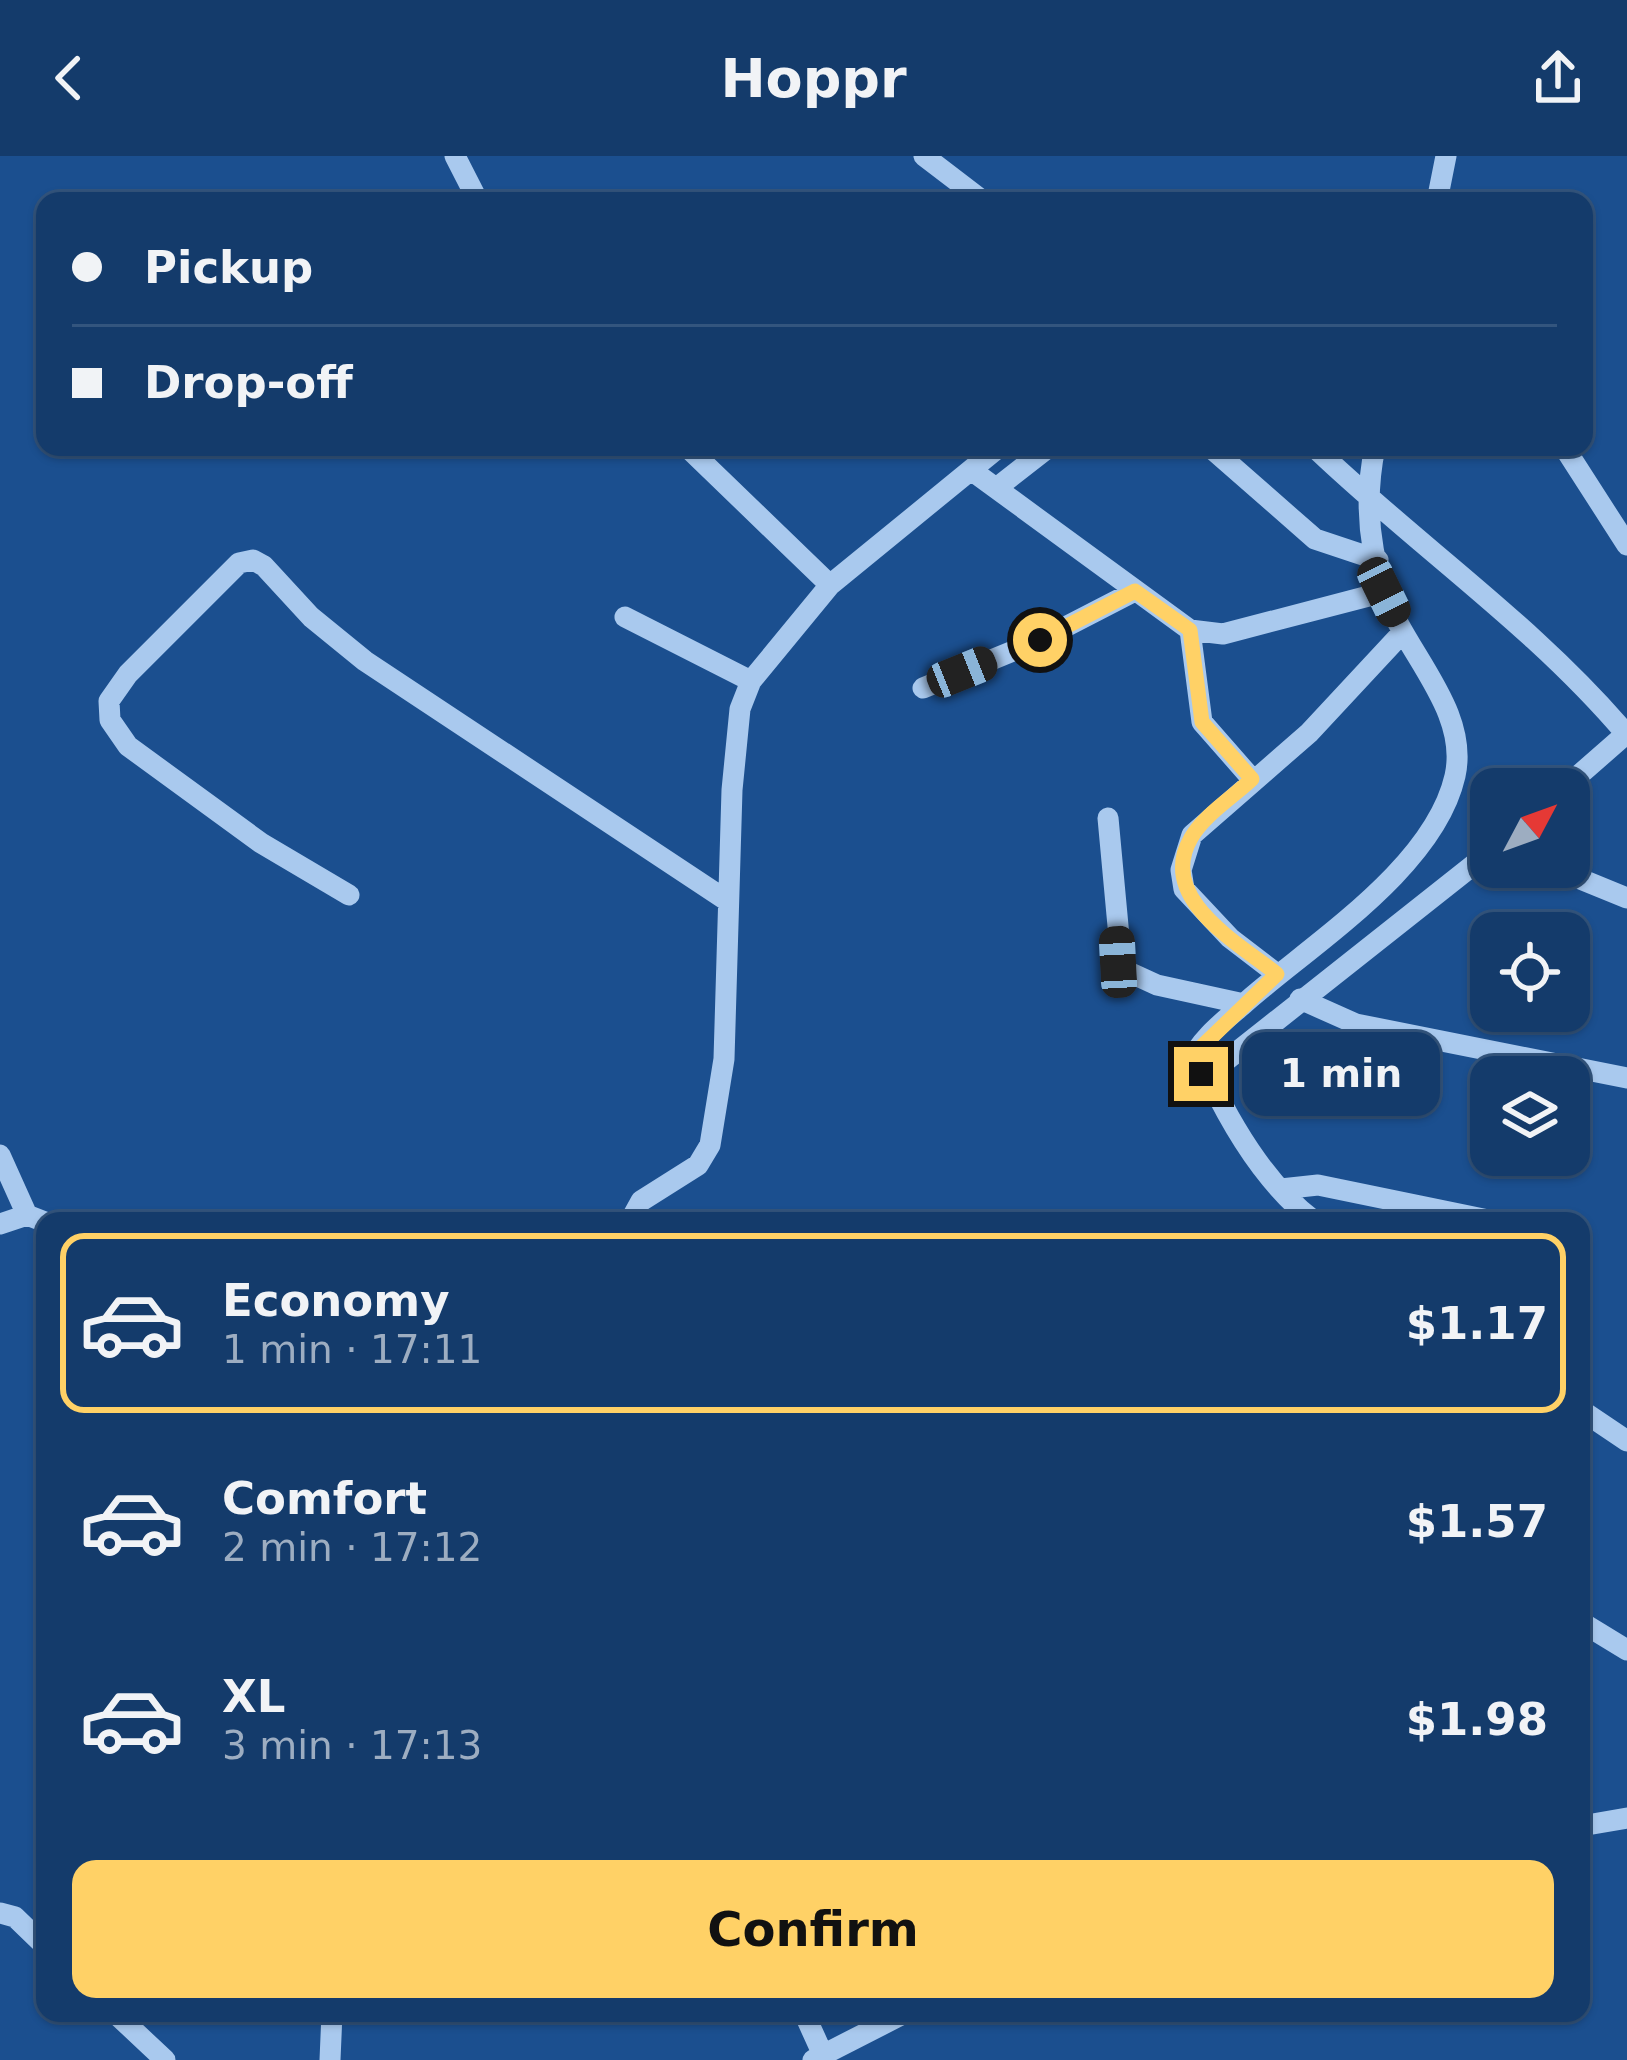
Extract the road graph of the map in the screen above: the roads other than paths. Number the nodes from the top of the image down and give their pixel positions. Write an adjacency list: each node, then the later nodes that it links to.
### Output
1 (455, 156): 4 (street)
2 (924, 156): 5 (street)
3 (1446, 156): 6 (street)
4 (473, 192)
5 (971, 192)
6 (1439, 192)
7 (696, 456): 19 (street)
8 (988, 456): 14 (street)
9 (1037, 456): 15 (street)
10 (1220, 456): 18 (street)
11 (1325, 456): 16 (street)
12 (1373, 456): 16 (street)
13 (1570, 456): 17 (street)
14 (971, 470): 15 (street); 19 (street)
15 (999, 486): 20 (street)
16 (1366, 491): 18 (street); 27 (street)
17 (1627, 545)
18 (1378, 560): 21 (street)
19 (830, 585): 25 (street)
20 (1135, 591): 23 (street); 26 (street)
21 (1384, 592): 23 (street); 24 (street)
22 (625, 617): 25 (street)
23 (1190, 630): 29 (street)
24 (1403, 632): 29 (street); 36 (street)
25 (751, 681): 35 (street)
26 (923, 688)
27 (1627, 734): 28 (street)
28 (1588, 768)
29 (1252, 779): 36 (street)
30 (1108, 818): 38 (street)
31 (1470, 872): 37 (street)
32 (1590, 883): 34 (street)
33 (349, 895): 35 (street)
34 (1627, 898)
35 (726, 900): 43 (street)
36 (1277, 974): 38 (street)
37 (1300, 999): 39 (street); 40 (street)
38 (1244, 1004): 39 (street)
39 (1209, 1075): 42 (street)
40 (1627, 1078)
41 (0, 1155): 46 (street)
42 (1281, 1189): 44 (street); 45 (street)
43 (633, 1212)
44 (1305, 1212)
45 (1448, 1212)
46 (36, 1219): 47 (street)
47 (0, 1224)
48 (1590, 1416): 49 (street)
49 (1627, 1441)
50 (1590, 1627): 51 (street)
51 (1627, 1650)
52 (1627, 1818): 53 (street)
53 (1590, 1824)
54 (0, 1913): 55 (street)
55 (36, 1937)
56 (125, 2022): 61 (street)
57 (332, 2022): 62 (street)
58 (808, 2022): 60 (street)
59 (887, 2022): 60 (street)
60 (818, 2057)
61 (165, 2060)
62 (330, 2060)

